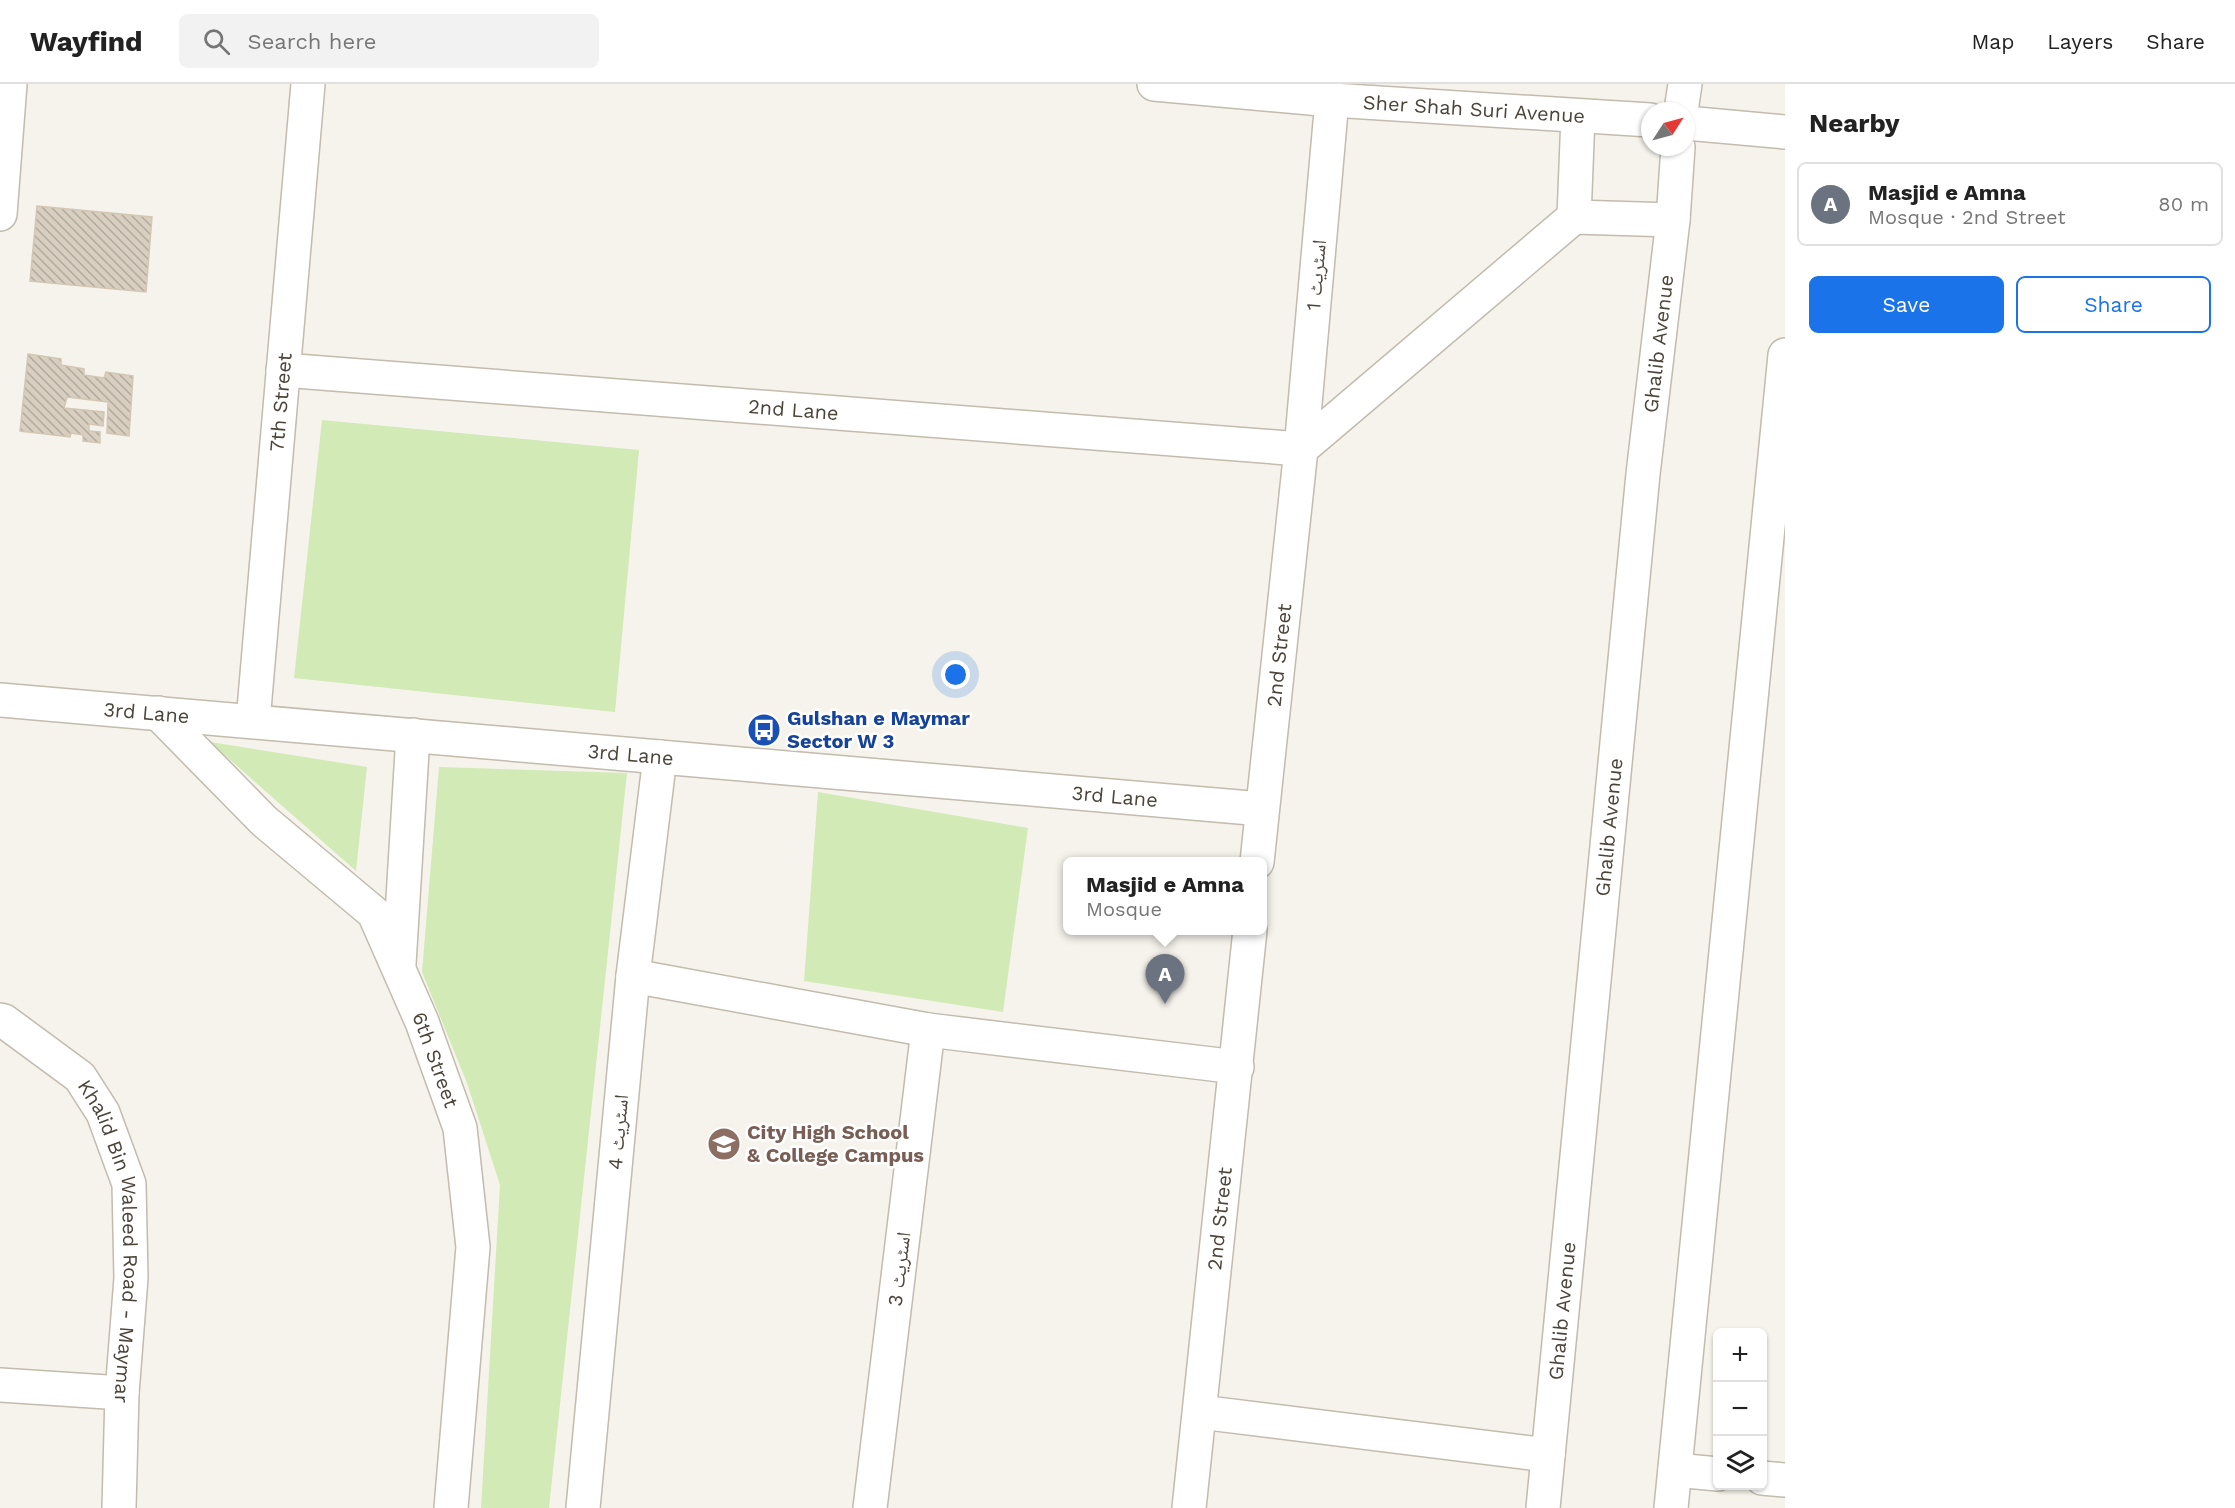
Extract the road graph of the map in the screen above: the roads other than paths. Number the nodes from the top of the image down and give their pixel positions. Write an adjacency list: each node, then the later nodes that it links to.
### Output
1 (10, 84): 12 (street)
2 (308, 84): 16 (street, 7th Street)
3 (1154, 84): 5 (street, Sher Shah Suri Avenue)
4 (1684, 84): 6 (street)
5 (1332, 100): 7 (street, Sher Shah Suri Avenue); 17 (street, اسٹریٹ 1)
6 (1682, 102)
7 (1578, 116): 8 (street, Sher Shah Suri Avenue); 13 (street)
8 (1641, 120)
9 (1695, 124): 10 (street)
10 (1785, 132)
11 (1677, 156): 14 (street, Ghalib Avenue)
12 (0, 214)
13 (1574, 217): 14 (street); 17 (street)
14 (1673, 220): 35 (street, Ghalib Avenue)
15 (1785, 355): 18 (street)
16 (283, 370): 17 (street, 2nd Lane); 21 (street, 7th Street)
17 (1301, 449): 24 (street, 2nd Street)
18 (1780, 451): 36 (street)
19 (0, 700): 20 (street, 3rd Lane)
20 (158, 713): 21 (street, 3rd Lane); 27 (street, 6th Street)
21 (253, 721): 22 (street, 3rd Lane)
22 (413, 735): 23 (street, 3rd Lane); 27 (street)
23 (660, 757): 24 (street, 3rd Lane); 28 (street, اسٹریٹ 4)
24 (1262, 809): 25 (street, 2nd Street)
25 (1257, 857)
26 (1250, 935): 31 (street, 2nd Street)
27 (399, 968): 41 (street, 6th Street)
28 (633, 976): 30 (street); 42 (street, اسٹریٹ 4)
29 (0, 1020): 33 (street, Khalid Bin Waleed Road - Maymar)
30 (928, 1030): 31 (street); 43 (street, اسٹریٹ 3)
31 (1237, 1067): 34 (street, 2nd Street)
32 (0, 1385): 33 (street)
33 (122, 1393): 40 (street, Khalid Bin Waleed Road - Maymar)
34 (1200, 1412): 35 (street); 44 (street, 2nd Street)
35 (1548, 1455): 45 (street, Ghalib Avenue)
36 (1675, 1470): 37 (street); 46 (street)
37 (1713, 1474)
38 (1767, 1478): 39 (street)
39 (1785, 1479)
40 (119, 1508)
41 (451, 1508)
42 (583, 1508)
43 (870, 1508)
44 (1189, 1508)
45 (1543, 1508)
46 (1671, 1508)

